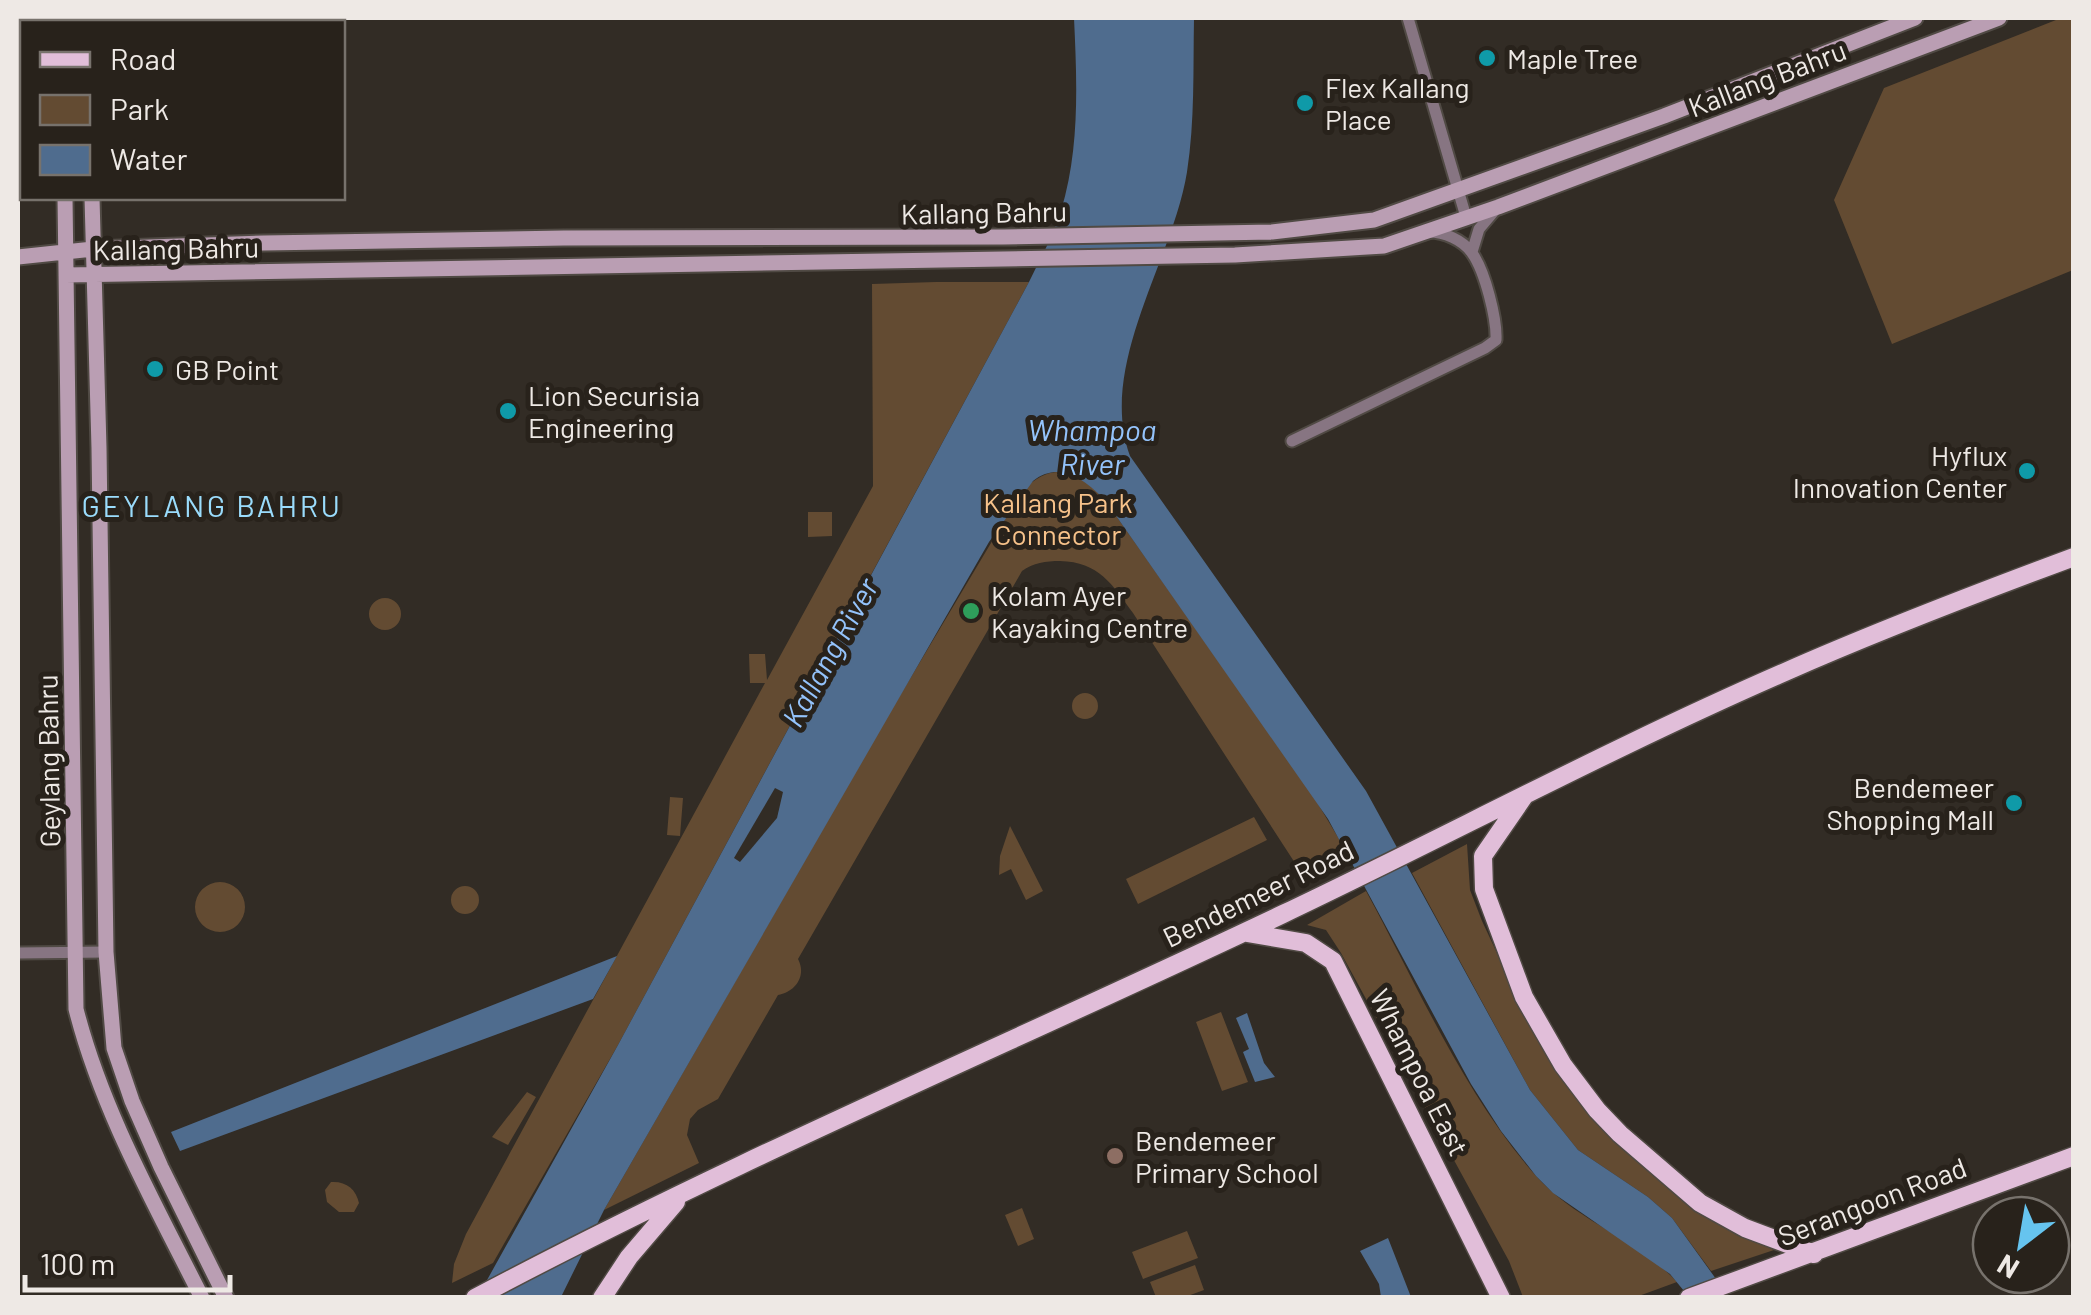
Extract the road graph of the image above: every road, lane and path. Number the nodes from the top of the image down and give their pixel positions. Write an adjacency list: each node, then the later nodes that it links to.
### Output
1 (1408, 18): 4 (street)
2 (1915, 18): 4 (main road, Kallang Bahru)
3 (1999, 18): 7 (main road, Kallang Bahru)
4 (1456, 192): 8 (street); 11 (main road, Kallang Bahru)
5 (64, 200): 9 (main road, Geylang Bahru)
6 (92, 200): 11 (main road, Geylang Bahru)
7 (1498, 207): 8 (main road, Kallang Bahru); 13 (street)
8 (1466, 217): 10 (main road, Kallang Bahru)
9 (65, 227): 12 (main road, Geylang Bahru); 14 (main road)
10 (1425, 231): 13 (street); 16 (main road, Kallang Bahru)
11 (94, 249): 12 (main road, Kallang Bahru); 16 (main road, Geylang Bahru)
12 (64, 251): 14 (main road, Kallang Bahru); 15 (main road, Geylang Bahru)
13 (1472, 252): 17 (street)
14 (18, 257)
15 (66, 275): 16 (main road, Kallang Bahru); 22 (main road, Geylang Bahru)
16 (94, 275): 23 (main road, Geylang Bahru)
17 (1292, 441)
18 (2074, 557): 19 (main road, Bendemeer Road)
19 (1526, 795): 20 (main road, Bendemeer Road); 26 (main road)
20 (1242, 933): 25 (main road, Bendemeer Road); 27 (main road, Whampoa East)
21 (18, 952): 22 (street)
22 (74, 952): 23 (street); 28 (main road, Geylang Bahru)
23 (106, 952): 29 (main road, Geylang Bahru)
24 (2074, 1156): 26 (main road, Serangoon Road)
25 (683, 1195): 30 (main road, Bendemeer Road); 31 (main road)
26 (1814, 1254): 32 (main road, Serangoon Road)
27 (1500, 1297)
28 (202, 1298)
29 (226, 1298)
30 (475, 1298)
31 (602, 1298)
32 (1689, 1298)

